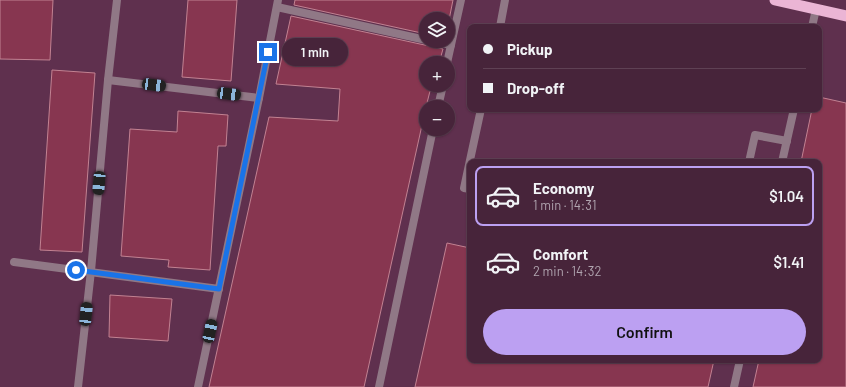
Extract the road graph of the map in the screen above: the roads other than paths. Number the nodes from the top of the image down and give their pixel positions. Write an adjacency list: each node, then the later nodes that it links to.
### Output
1 (117, 0): 12 (lane)
2 (461, 0): 10 (lane)
3 (505, 0): 8 (lane)
4 (775, 0): 6 (highway)
5 (278, 3): 11 (lane); 13 (lane)
6 (816, 9): 7 (highway); 9 (lane)
7 (846, 16)
8 (501, 24)
9 (813, 24)
10 (455, 27)
11 (419, 38)
12 (108, 80): 13 (lane); 24 (lane)
13 (259, 98): 25 (lane)
14 (480, 112): 18 (lane)
15 (793, 112): 17 (lane)
16 (432, 136): 29 (lane)
17 (787, 142): 19 (lane); 20 (lane)
18 (470, 159)
19 (750, 159)
20 (783, 159)
21 (467, 174): 22 (lane)
22 (467, 188)
23 (14, 262): 24 (lane)
24 (91, 272): 25 (lane); 27 (lane)
25 (219, 289): 28 (lane)
26 (739, 363): 30 (lane)
27 (78, 387)
28 (198, 387)
29 (379, 387)
30 (734, 387)

